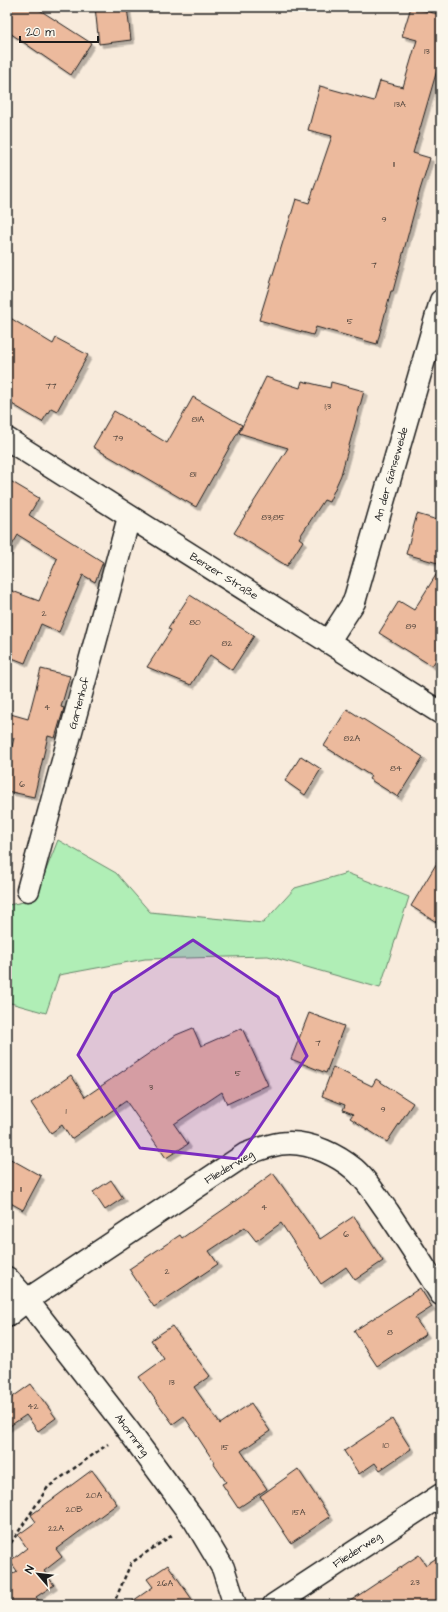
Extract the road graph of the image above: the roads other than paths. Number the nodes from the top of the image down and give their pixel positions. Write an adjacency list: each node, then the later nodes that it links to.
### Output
1 (441, 300): 4 (street, An der Gänseweide)
2 (7, 439): 3 (street, Benzer Straße)
3 (129, 516): 4 (street, Benzer Straße); 6 (street, Gartenhof)
4 (328, 642): 5 (street, Benzer Straße)
5 (441, 713)
6 (28, 890)
7 (7, 1278): 9 (street, Ahornring)
8 (441, 1294): 9 (street, Fliederweg)
9 (27, 1300): 10 (street, Fliederweg); 12 (street, Ahornring)
10 (7, 1316)
11 (441, 1495): 13 (street, Fliederweg)
12 (235, 1605)
13 (274, 1605)

